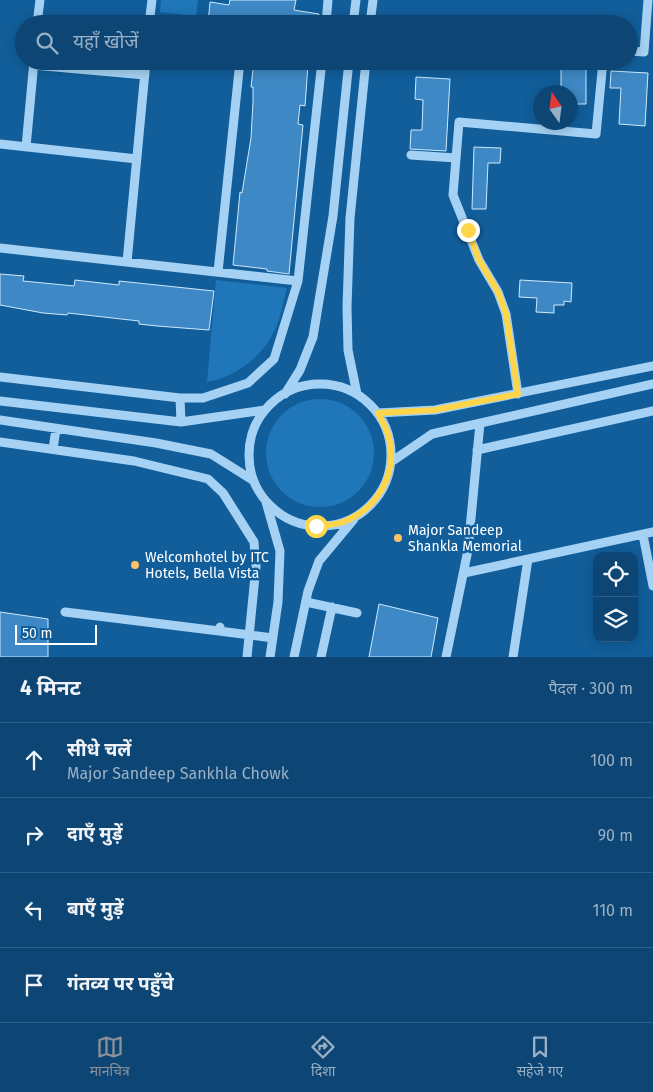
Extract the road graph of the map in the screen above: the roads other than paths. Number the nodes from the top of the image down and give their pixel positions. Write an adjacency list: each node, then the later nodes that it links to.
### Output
1 (40, 0): 7 (street)
2 (152, 0): 8 (street)
3 (328, 0): 9 (street)
4 (356, 0): 10 (street)
5 (373, 0): 11 (street)
6 (648, 0): 12 (street)
7 (39, 15)
8 (151, 15)
9 (327, 15)
10 (354, 15)
11 (371, 15)
12 (638, 52)
13 (33, 70): 23 (street)
14 (94, 70): 21 (street)
15 (145, 70): 21 (street)
16 (239, 70): 29 (street)
17 (321, 70): 30 (street)
18 (348, 70): 34 (street)
19 (365, 70): 35 (street)
20 (602, 70): 25 (street)
21 (145, 76): 26 (street)
22 (0, 144): 23 (street)
23 (26, 147): 26 (street)
24 (411, 155): 25 (street)
25 (456, 158): 36 (street)
26 (137, 159): 28 (street)
27 (0, 248): 28 (street)
28 (127, 262): 29 (street)
29 (218, 272): 30 (street)
30 (298, 281): 37 (street)
31 (653, 366): 36 (street)
32 (0, 378): 37 (street)
33 (653, 384): 44 (street)
34 (284, 394): 35 (street); 39 (street)
35 (357, 394): 41 (street)
36 (518, 394): 41 (street)
37 (180, 398): 43 (street)
38 (0, 401): 43 (street)
39 (265, 410): 43 (street); 50 (street)
40 (653, 411): 48 (street)
41 (378, 413): 49 (street)
42 (0, 420): 45 (street)
43 (181, 422)
44 (480, 423): 48 (street); 49 (street)
45 (56, 428): 47 (street); 50 (street)
46 (0, 442): 47 (street)
47 (53, 449): 62 (street)
48 (477, 450): 56 (street)
49 (391, 462): 52 (street)
50 (254, 481): 51 (street)
51 (266, 502): 52 (street); 63 (street)
52 (357, 515): 58 (street)
53 (653, 532): 54 (street)
54 (643, 534): 55 (street); 57 (street)
55 (528, 559): 56 (street); 69 (street)
56 (464, 572): 68 (street)
57 (653, 586)
58 (306, 602): 59 (street); 66 (street)
59 (332, 608): 61 (street); 67 (street)
60 (66, 612): 62 (street)
61 (357, 613)
62 (250, 635): 63 (street); 64 (street)
63 (273, 638): 65 (street)
64 (246, 657)
65 (270, 657)
66 (294, 657)
67 (321, 657)
68 (446, 657)
69 (513, 657)

